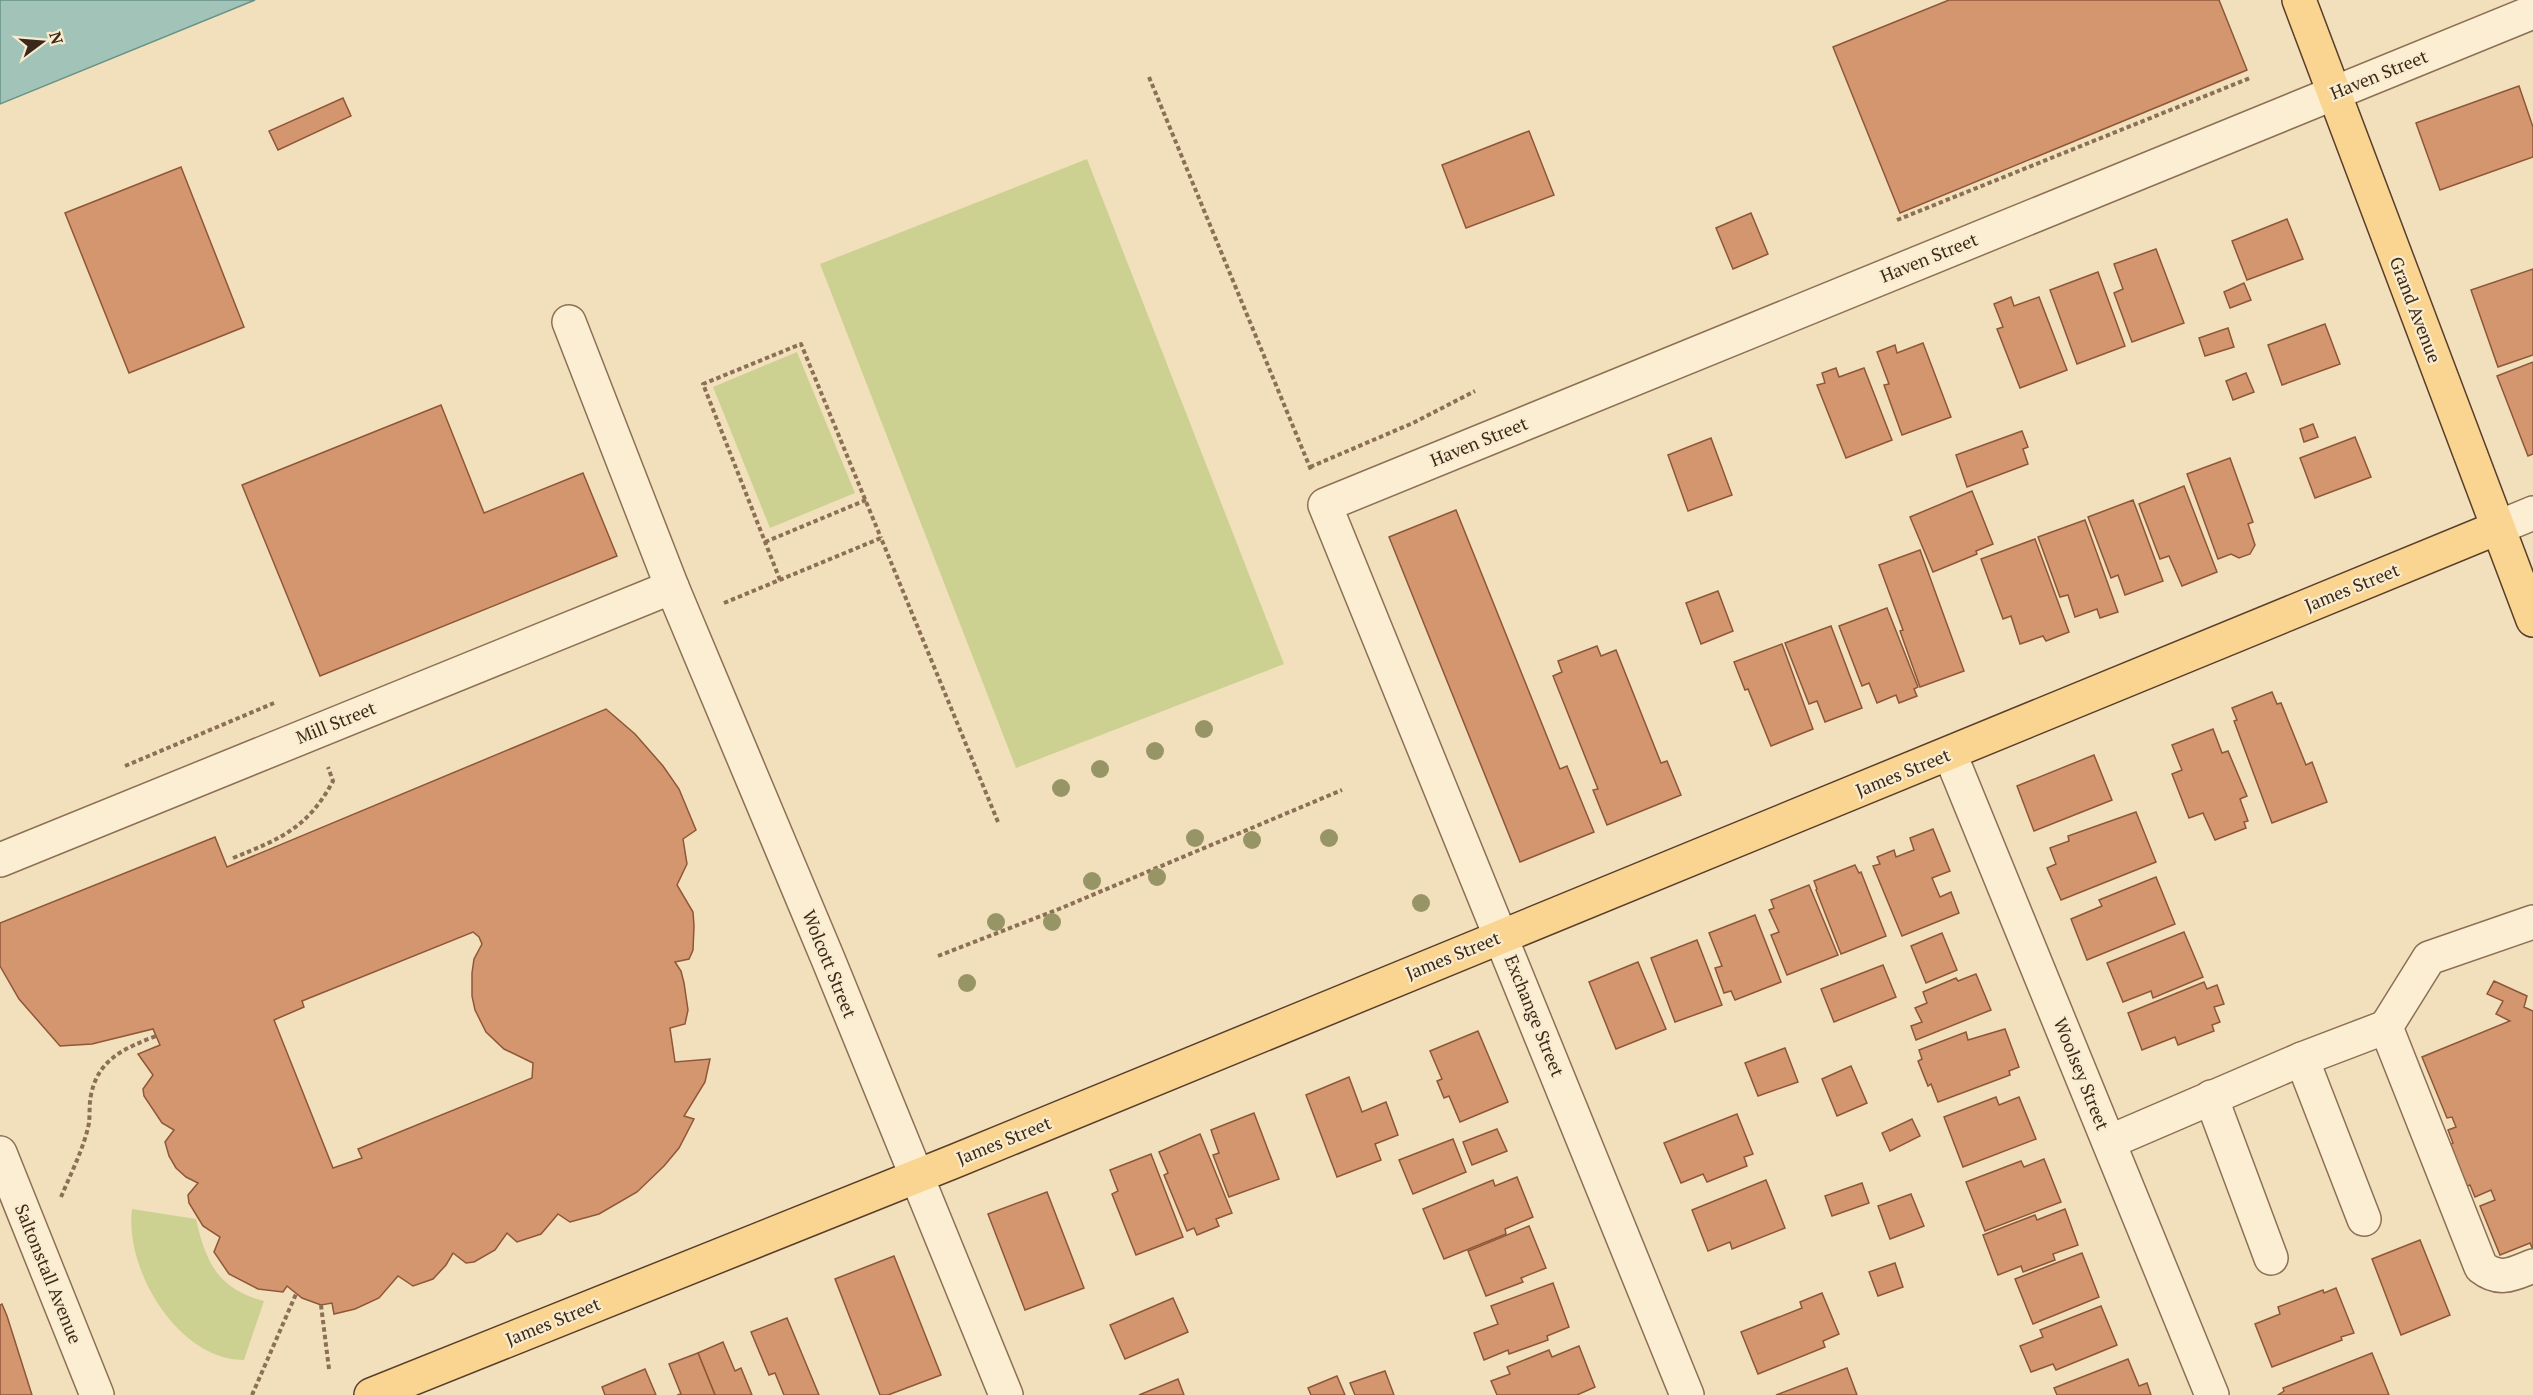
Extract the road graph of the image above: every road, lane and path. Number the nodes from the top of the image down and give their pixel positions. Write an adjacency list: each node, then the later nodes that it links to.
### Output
1 (2299, 0): 5 (main road, Grand Avenue)
2 (2533, 12): 5 (street, Haven Street)
3 (1149, 77): 8 (path)
4 (2250, 78): 6 (path)
5 (2333, 94): 10 (street, Haven Street); 12 (main road, Grand Avenue)
6 (1897, 220)
7 (569, 322): 16 (street, Wolcott Street)
8 (1475, 391)
9 (866, 500): 13 (path); 14 (path); 14 (path)
10 (1325, 505): 28 (street, Exchange Street)
11 (2533, 513): 12 (street, James Street)
12 (2497, 528): 18 (main road, Grand Avenue); 20 (main road, James Street)
13 (882, 538): 15 (path); 24 (path)
14 (765, 542): 15 (path)
15 (780, 580): 17 (path)
16 (672, 587): 26 (street, Mill Street); 36 (street, Wolcott Street)
17 (724, 603)
18 (2533, 620)
19 (274, 703): 22 (path)
20 (1950, 754): 28 (main road, James Street); 34 (street, Woolsey Street)
21 (327, 764): 25 (path)
22 (114, 771)
23 (1342, 790): 29 (path)
24 (998, 822)
25 (233, 858)
26 (0, 860)
27 (2533, 921): 30 (street)
28 (1501, 936): 36 (main road, James Street); 48 (street, Exchange Street)
29 (938, 956)
30 (2386, 1027): 32 (street); 40 (street)
31 (156, 1036): 37 (path)
32 (2302, 1059): 33 (street); 38 (street)
33 (2211, 1097): 34 (street); 39 (street)
34 (2109, 1142): 49 (street, Woolsey Street)
35 (0, 1153): 44 (street, Saltonstall Avenue)
36 (916, 1176): 46 (main road, James Street); 47 (street, Wolcott Street)
37 (61, 1197)
38 (2364, 1219)
39 (2271, 1258)
40 (2533, 1266)
41 (296, 1294): 45 (path)
42 (321, 1305): 43 (path)
43 (329, 1368)
44 (97, 1395)
45 (252, 1395)
46 (371, 1395)
47 (1006, 1395)
48 (1687, 1395)
49 (2212, 1395)

